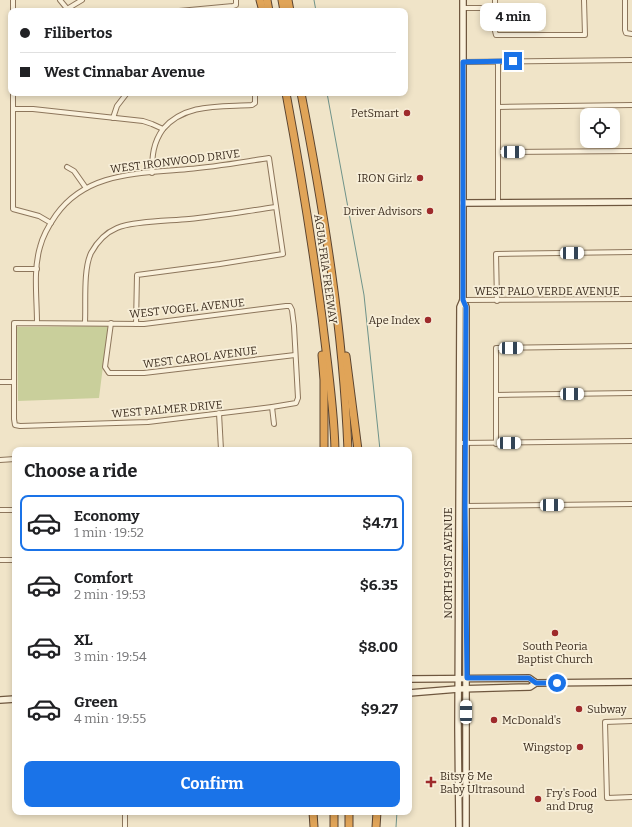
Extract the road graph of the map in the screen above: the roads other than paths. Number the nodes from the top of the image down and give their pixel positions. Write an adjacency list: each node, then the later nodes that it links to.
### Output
1 (60, 0): 8 (street)
2 (82, 0): 9 (street)
3 (464, 0): 11 (main road, NORTH 91ST AVENUE)
4 (495, 0): 12 (street)
5 (584, 0): 12 (street)
6 (625, 0): 13 (street)
7 (236, 2): 10 (street)
8 (66, 8)
9 (71, 8)
10 (211, 8)
11 (463, 8): 12 (street); 15 (main road, NORTH 91ST AVENUE)
12 (495, 8)
13 (632, 34)
14 (632, 60): 16 (street)
15 (463, 62): 16 (street); 33 (main road, NORTH 91ST AVENUE)
16 (498, 62): 23 (street)
17 (13, 96): 24 (street)
18 (124, 96): 25 (street)
19 (255, 96): 26 (street)
20 (287, 96): 37 (highway, AGUA FRIA FREEWAY)
21 (302, 96): 44 (highway, AGUA FRIA FREEWAY)
22 (632, 105): 23 (street)
23 (498, 107): 28 (street)
24 (13, 109): 25 (street); 36 (street)
25 (112, 118): 26 (street)
26 (163, 129): 30 (street)
27 (632, 150): 28 (street)
28 (498, 152): 34 (street)
29 (67, 167): 31 (street)
30 (152, 173): 31 (street, WEST IRONWOOD DRIVE); 35 (street, WEST IRONWOOD DRIVE)
31 (86, 188): 36 (street, WEST IRONWOOD DRIVE)
32 (632, 202): 34 (main road)
33 (463, 203): 34 (main road); 42 (main road, NORTH 91ST AVENUE)
34 (498, 203)
35 (276, 207): 45 (street); 48 (street)
36 (51, 222): 40 (street, WEST IRONWOOD DRIVE)
37 (312, 240): 64 (highway); 65 (highway, AGUA FRIA FREEWAY)
38 (632, 252): 43 (street)
39 (16, 269): 40 (street)
40 (37, 269): 46 (street, WEST IRONWOOD DRIVE)
41 (632, 299): 43 (street, WEST PALO VERDE AVENUE)
42 (463, 300): 43 (street, WEST PALO VERDE AVENUE); 51 (main road, NORTH 91ST AVENUE)
43 (497, 300)
44 (338, 317): 66 (highway, AGUA FRIA FREEWAY); 67 (highway)
45 (85, 322): 46 (street, WEST VOGEL AVENUE); 47 (street, WEST VOGEL AVENUE)
46 (37, 323): 53 (street, WEST VOGEL AVENUE)
47 (111, 323): 48 (street, WEST VOGEL AVENUE); 50 (street, WEST CAROL AVENUE)
48 (136, 324): 50 (street, WEST VOGEL AVENUE)
49 (632, 346): 55 (street)
50 (295, 355): 56 (street, WEST PALMER DRIVE)
51 (462, 373): 60 (main road, NORTH 91ST AVENUE); 61 (main road, NORTH 91ST AVENUE)
52 (0, 382): 53 (street)
53 (14, 382): 57 (street, WEST PALMER DRIVE)
54 (632, 394): 55 (street)
55 (496, 395): 62 (street)
56 (272, 407): 57 (street, WEST PALMER DRIVE); 58 (street)
57 (219, 413): 63 (street)
58 (274, 424)
59 (632, 441): 62 (street)
60 (459, 444): 61 (street); 71 (main road, NORTH 91ST AVENUE)
61 (465, 444): 62 (street); 71 (main road, NORTH 91ST AVENUE)
62 (496, 444)
63 (220, 447)
64 (324, 447)
65 (335, 447)
66 (348, 447)
67 (358, 447)
68 (12, 459): 69 (street)
69 (0, 460)
70 (632, 504): 71 (street)
71 (462, 506): 76 (main road, NORTH 91ST AVENUE); 77 (main road, NORTH 91ST AVENUE)
72 (0, 510): 73 (street)
73 (12, 510)
74 (0, 560): 75 (street)
75 (12, 560)
76 (458, 563): 77 (main road); 78 (main road, NORTH 91ST AVENUE)
77 (465, 563): 79 (main road, NORTH 91ST AVENUE)
78 (458, 614): 79 (main road); 80 (main road, NORTH 91ST AVENUE)
79 (466, 614): 81 (main road, NORTH 91ST AVENUE)
80 (458, 678): 81 (main road); 82 (main road); 86 (main road, NORTH 91ST AVENUE)
81 (467, 678): 84 (main road); 85 (main road, NORTH 91ST AVENUE)
82 (412, 679)
83 (632, 682): 84 (main road)
84 (536, 683): 85 (main road)
85 (467, 689): 86 (main road); 103 (main road, NORTH 91ST AVENUE)
86 (458, 690): 87 (main road); 102 (main road, NORTH 91ST AVENUE)
87 (412, 693)
88 (12, 699): 89 (main road)
89 (0, 700)
90 (632, 722): 91 (street)
91 (632, 797)
92 (125, 815): 97 (street)
93 (313, 815): 98 (highway)
94 (334, 815): 99 (highway)
95 (349, 815): 100 (highway)
96 (377, 815): 101 (highway)
97 (125, 827)
98 (314, 827)
99 (334, 827)
100 (349, 827)
101 (376, 827)
102 (459, 827)
103 (466, 827)

